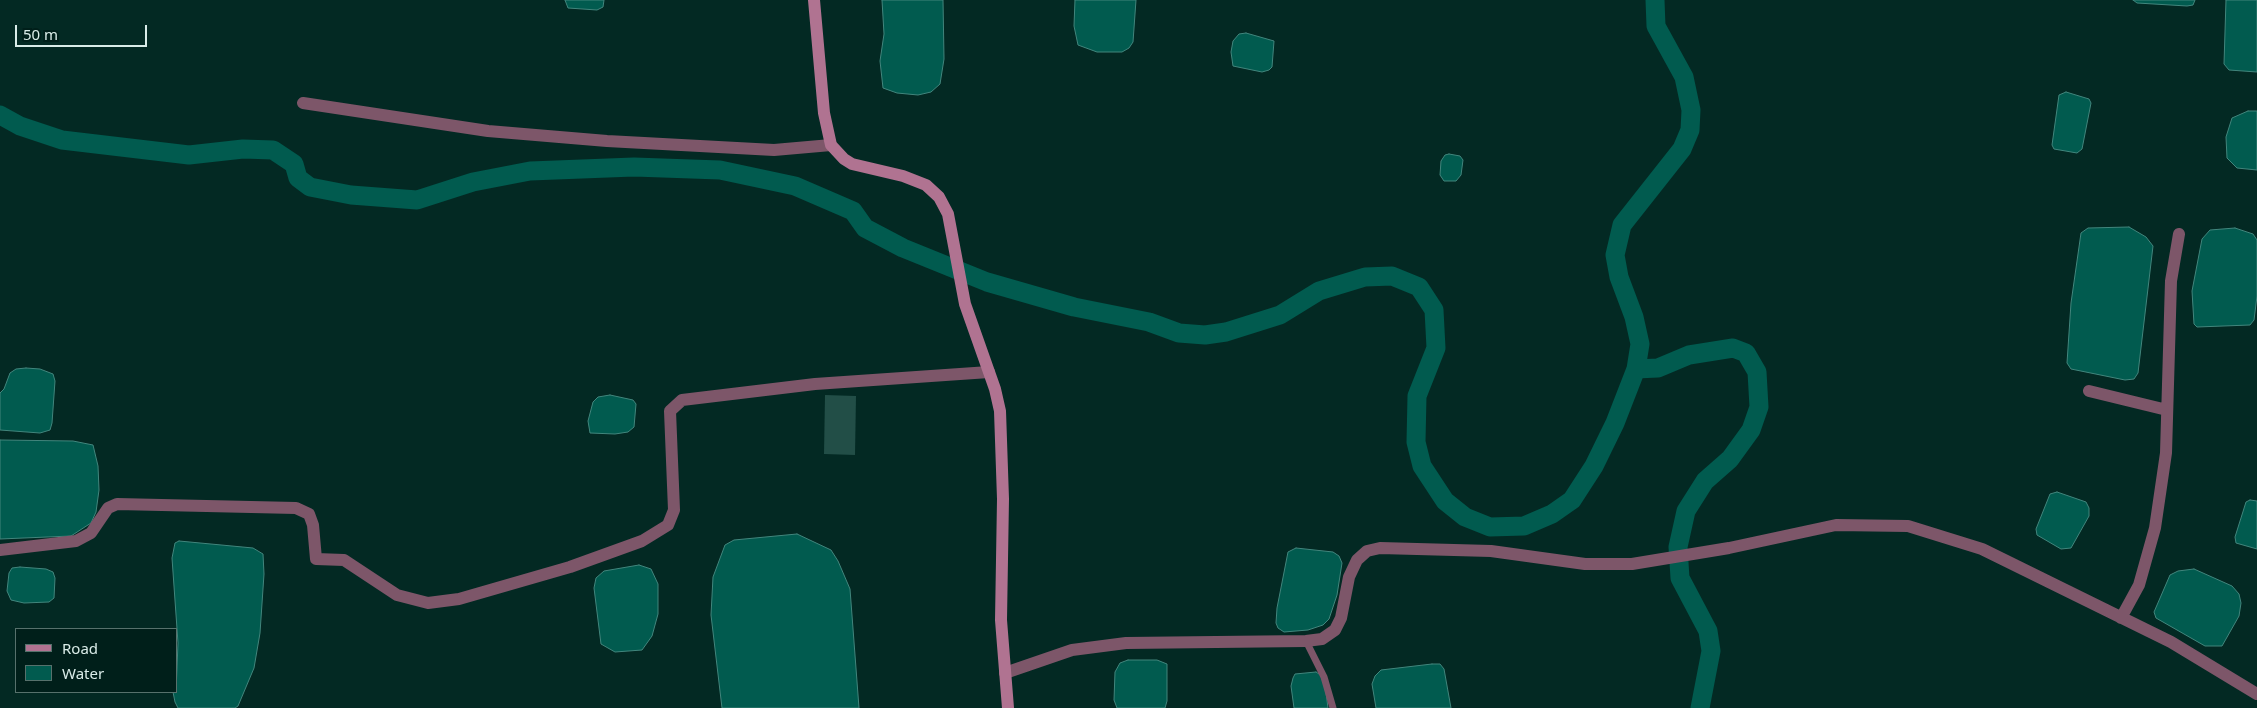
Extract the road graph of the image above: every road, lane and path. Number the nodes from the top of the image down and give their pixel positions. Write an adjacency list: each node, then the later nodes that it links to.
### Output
1 (814, 0): 3 (street)
2 (303, 103): 3 (street)
3 (831, 145): 5 (street)
4 (2179, 234): 7 (street)
5 (990, 372): 8 (street); 11 (street)
6 (2089, 391): 7 (street)
7 (2167, 410): 9 (street)
8 (0, 550)
9 (2121, 618): 10 (street); 12 (street)
10 (1306, 641): 11 (street); 14 (lane)
11 (1005, 673): 13 (street)
12 (2257, 694)
13 (1008, 708)
14 (1333, 708)

